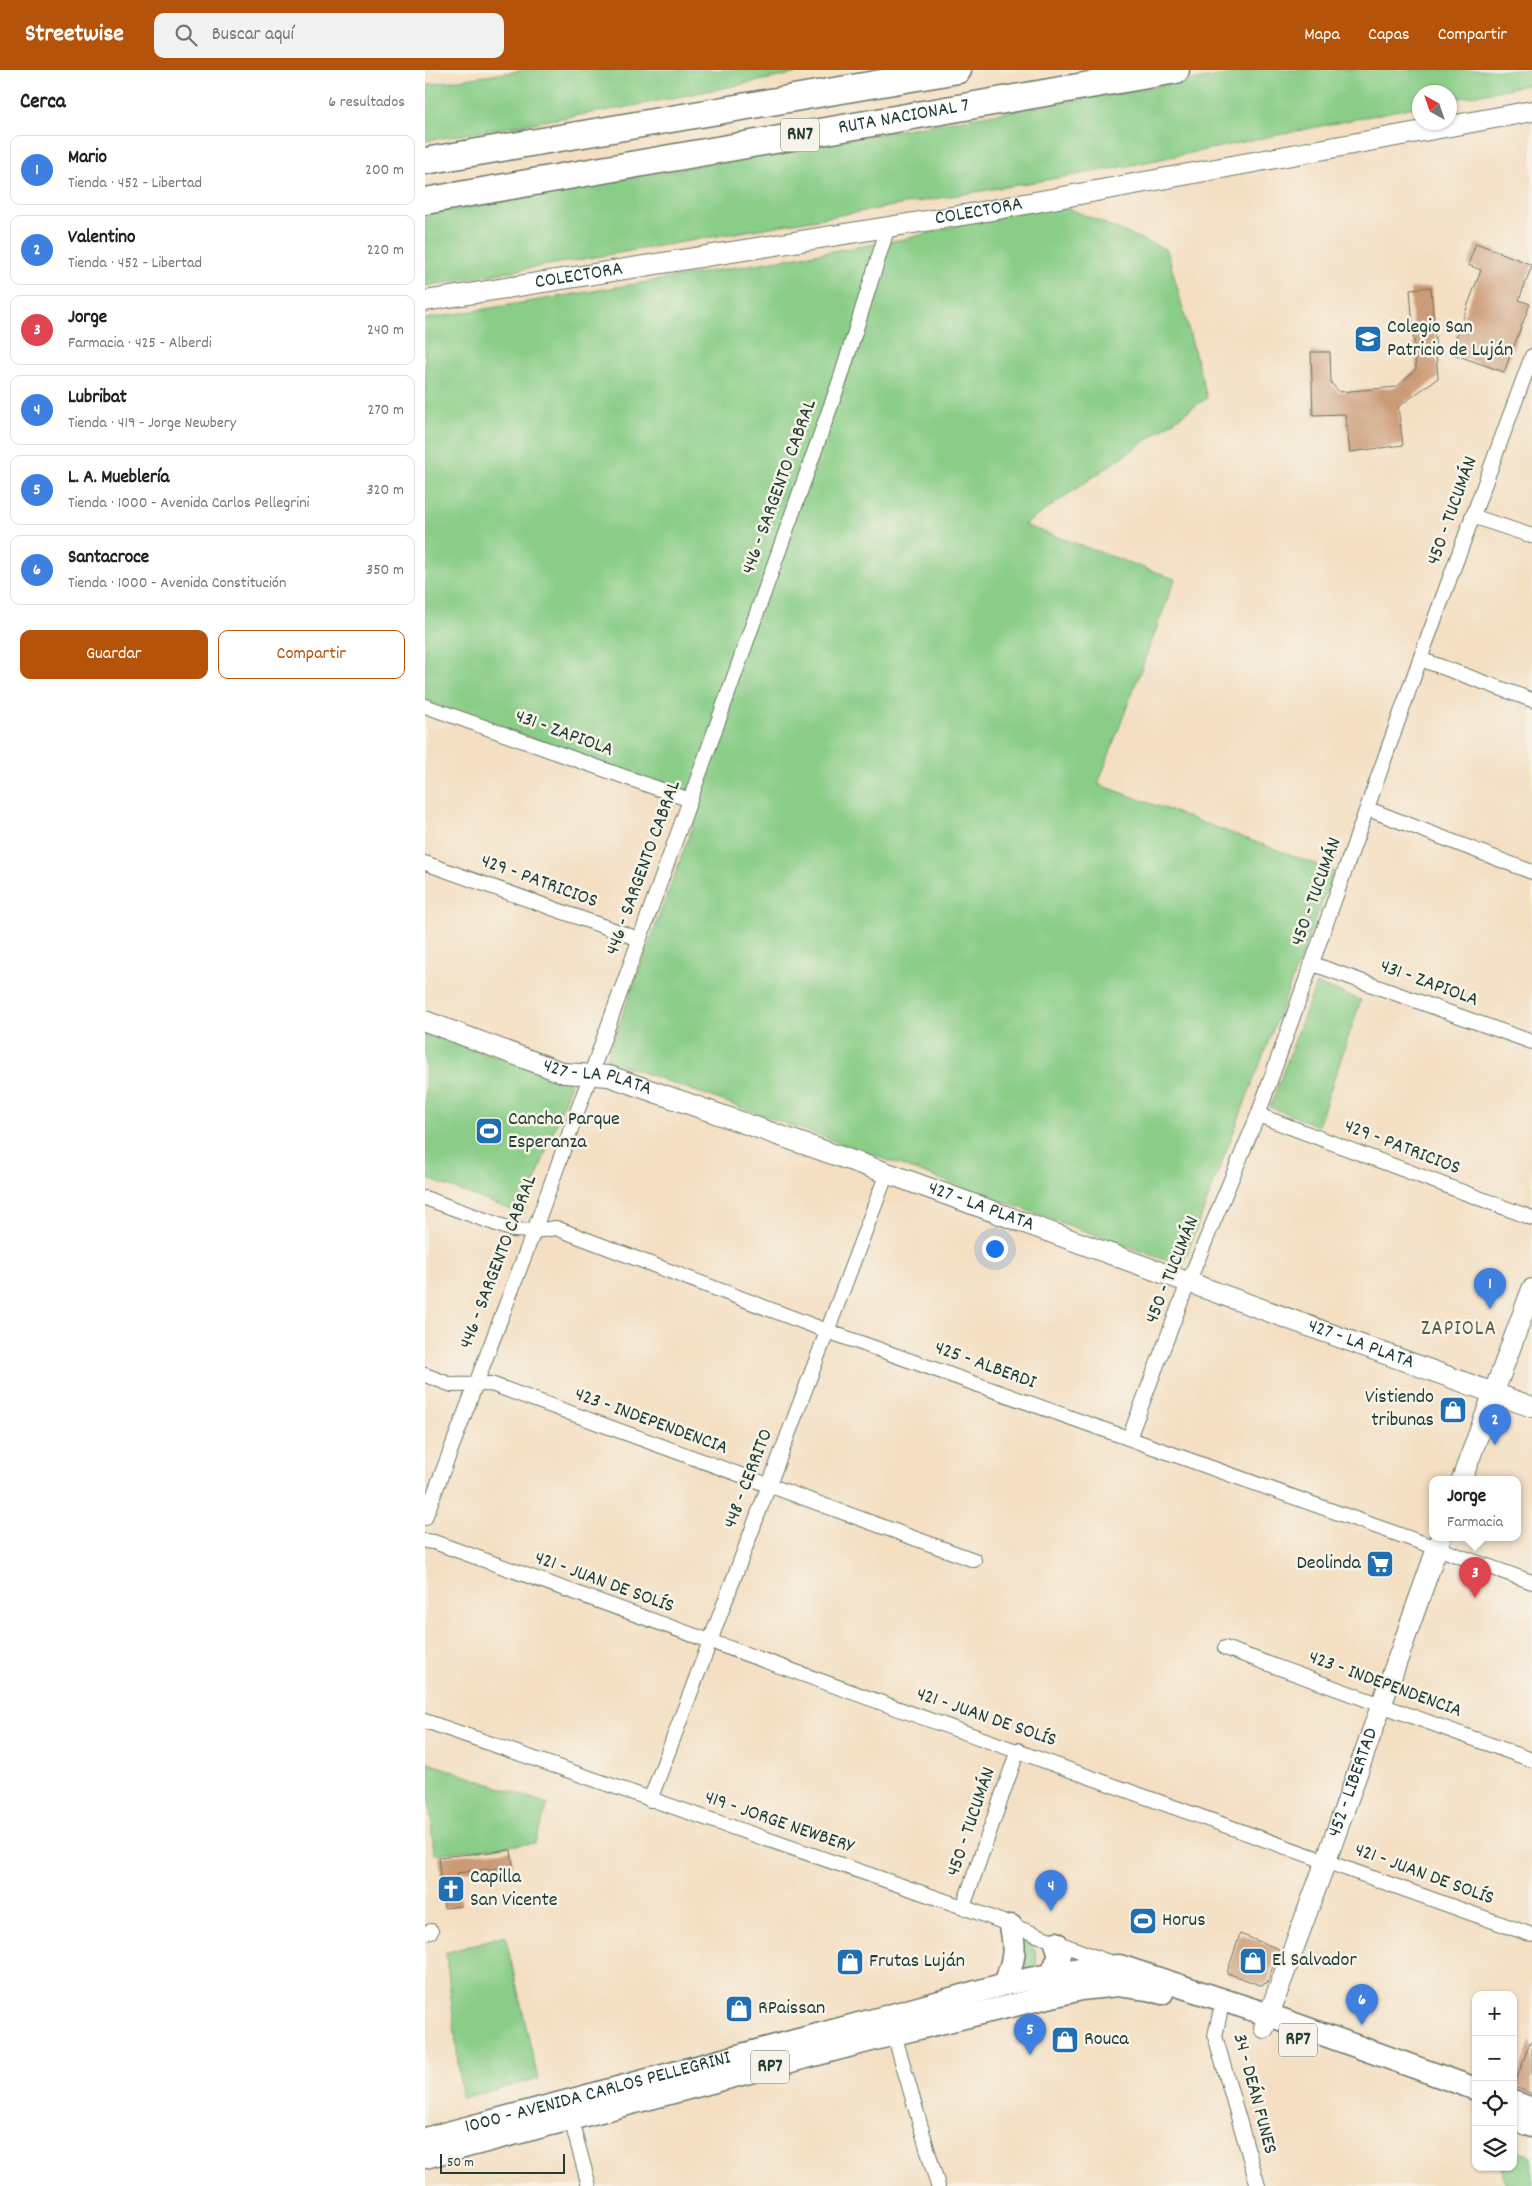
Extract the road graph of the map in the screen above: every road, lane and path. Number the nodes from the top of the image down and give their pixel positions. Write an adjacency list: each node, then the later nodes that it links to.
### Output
1 (958, 70): 4 (highway, RUTA NACIONAL 7 / RN7)
2 (1176, 70): 5 (highway, RUTA NACIONAL 7 / RN7)
3 (1532, 111): 6 (street, COLECTORA)
4 (425, 161)
5 (425, 201)
6 (888, 227): 7 (street, COLECTORA); 14 (street, 446 - SARGENTO CABRAL)
7 (425, 301)
8 (1532, 358): 9 (street, 450 - TUCUMÁN)
9 (1472, 516): 10 (street); 11 (street, 450 - TUCUMÁN)
10 (1532, 536)
11 (1420, 659): 12 (street); 15 (street, 450 - TUCUMÁN)
12 (1532, 700)
13 (425, 706): 14 (street, 431 - ZAPIOLA)
14 (690, 800): 18 (street, 446 - SARGENTO CABRAL)
15 (1368, 810): 17 (street); 19 (street, 450 - TUCUMÁN)
16 (425, 863): 18 (street, 429 - PATRICIOS)
17 (1532, 872)
18 (639, 939): 22 (street, 446 - SARGENTO CABRAL)
19 (1313, 964): 21 (street, 431 - ZAPIOLA); 23 (street, 450 - TUCUMÁN)
20 (425, 1021): 22 (street, 427 - LA PLATA)
21 (1532, 1042)
22 (591, 1074): 24 (street, 427 - LA PLATA); 27 (street, 446 - SARGENTO CABRAL)
23 (1258, 1115): 26 (street, 429 - PATRICIOS); 28 (street, 450 - TUCUMÁN)
24 (887, 1172): 28 (street, 427 - LA PLATA); 30 (street, 448 - CERRITO)
25 (425, 1198): 27 (street, 425 - ALBERDI)
26 (1532, 1218)
27 (534, 1231): 30 (street, 425 - ALBERDI); 32 (street, 446 - SARGENTO CABRAL)
28 (1188, 1283): 33 (street, 427 - LA PLATA); 35 (street, 450 - TUCUMÁN)
29 (1532, 1289): 33 (street)
30 (827, 1330): 35 (street, 425 - ALBERDI); 37 (street, 448 - CERRITO)
31 (425, 1375): 32 (street, 423 - INDEPENDENCIA)
32 (474, 1384): 37 (street, 423 - INDEPENDENCIA); 38 (street, 446 - SARGENTO CABRAL)
33 (1495, 1394): 34 (street, 427 - LA PLATA); 36 (street)
34 (1532, 1407)
35 (1129, 1438): 39 (street, 425 - ALBERDI)
36 (1463, 1476)
37 (767, 1486): 42 (street, 423 - INDEPENDENCIA); 44 (street, 448 - CERRITO)
38 (425, 1518)
39 (1429, 1539)
40 (425, 1541): 44 (street, 421 - JUAN DE SOLÍS)
41 (1439, 1542): 43 (street, 425 - ALBERDI); 46 (street, 452 - LIBERTAD)
42 (974, 1560)
43 (1532, 1582)
44 (709, 1642): 48 (street, 421 - JUAN DE SOLÍS); 50 (street, 448 - CERRITO)
45 (1225, 1648): 46 (street, 423 - INDEPENDENCIA)
46 (1382, 1705): 49 (street, 423 - INDEPENDENCIA); 51 (street, 452 - LIBERTAD)
47 (425, 1721): 50 (street, 419 - JORGE NEWBERY)
48 (1018, 1750): 51 (street, 421 - JUAN DE SOLÍS); 52 (street, 450 - TUCUMÁN)
49 (1532, 1760)
50 (650, 1800): 52 (street, 419 - JORGE NEWBERY)
51 (1326, 1861): 54 (street, 421 - JUAN DE SOLÍS); 60 (street, 452 - LIBERTAD)
52 (963, 1907): 53 (street, 419 - JORGE NEWBERY)
53 (1011, 1926): 55 (street, 419 - JORGE NEWBERY); 58 (main road)
54 (1532, 1936)
55 (1056, 1943): 56 (main road); 57 (street, 419 - JORGE NEWBERY)
56 (1051, 1975): 57 (main road, 1000 - AVENIDA CARLOS PELLEGRINI / RP7); 58 (main road, 1000 - AVENIDA CARLOS PELLEGRINI / RP7)
57 (1118, 1975): 59 (main road, RP7); 60 (main road, RP7); 61 (main road, 1000 - AVENIDA CARLOS PELLEGRINI / RP7)
58 (1005, 1984): 61 (main road, 1000 - AVENIDA CARLOS PELLEGRINI / RP7)
59 (1220, 2013): 60 (main road, RP7); 73 (street, 34 - DEÁN FUNES)
60 (1266, 2021): 62 (main road, RP7); 63 (main road, RP7)
61 (892, 2025): 66 (main road, 1000 - AVENIDA CARLOS PELLEGRINI / RP7); 72 (street)
62 (1472, 2088)
63 (1472, 2103)
64 (1517, 2103): 65 (main road)
65 (1532, 2109)
66 (568, 2111): 69 (main road, 1000 - AVENIDA CARLOS PELLEGRINI / RP7); 70 (main road, 1000 - AVENIDA CARLOS PELLEGRINI / RP7); 71 (street)
67 (1517, 2120): 68 (main road)
68 (1532, 2126)
69 (425, 2139)
70 (425, 2158)
71 (589, 2186)
72 (938, 2186)
73 (1258, 2186)

